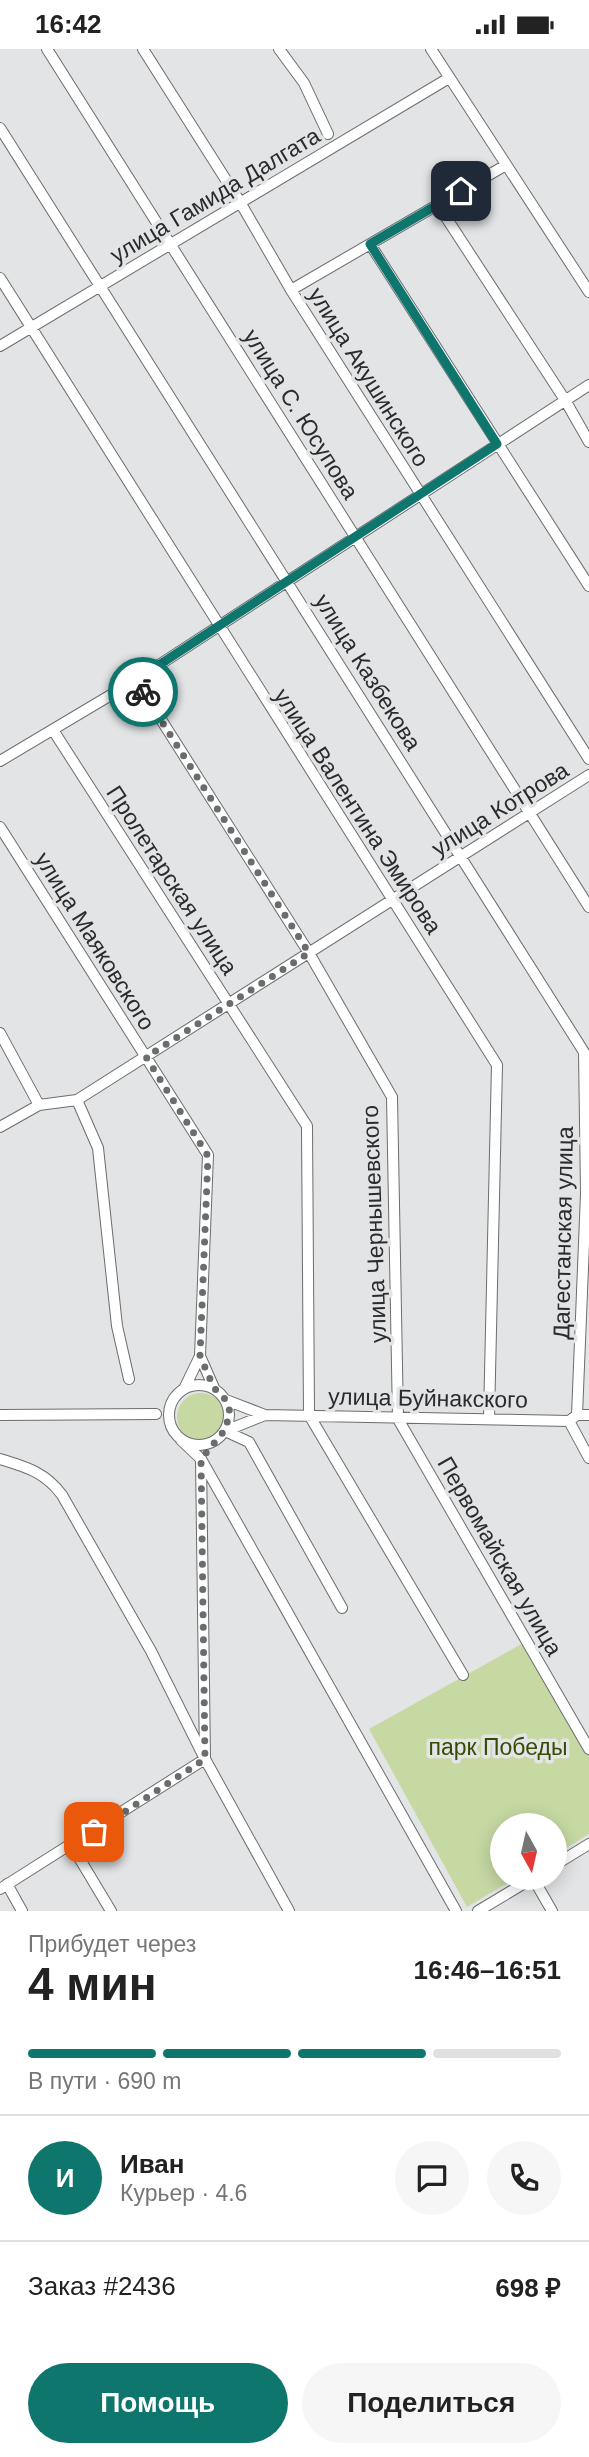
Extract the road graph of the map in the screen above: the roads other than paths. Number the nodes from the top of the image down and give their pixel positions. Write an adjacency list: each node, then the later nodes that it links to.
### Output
1 (47, 49): 11 (street, улица С. Юсупова)
2 (144, 49): 9 (street, улица Акушинского)
3 (279, 49): 7 (street)
4 (431, 49): 5 (street)
5 (449, 78): 8 (street); 9 (street, улица Гамида Далгата)
6 (0, 128): 14 (street, улица Казбекова)
7 (328, 134)
8 (506, 165): 10 (street); 16 (street)
9 (240, 202): 11 (street, улица Гамида Далгата); 15 (street, улица Акушинского)
10 (438, 205): 12 (street); 20 (street)
11 (170, 244): 14 (street, улица Гамида Далгата); 24 (street, улица С. Юсупова)
12 (370, 244): 15 (street); 22 (street)
13 (0, 278): 17 (street, улица Валентина Эмирова)
14 (101, 286): 17 (street, улица Гамида Далгата); 25 (street, улица Казбекова)
15 (291, 290): 23 (street, улица Акушинского)
16 (589, 292)
17 (32, 327): 18 (street, улица Гамида Далгата); 27 (street, улица Валентина Эмирова)
18 (0, 346)
19 (589, 385): 20 (street)
20 (565, 400): 21 (street); 22 (street)
21 (589, 442)
22 (497, 444): 23 (street); 26 (street)
23 (421, 494): 24 (street); 30 (street, улица Акушинского)
24 (356, 537): 25 (street); 33 (street, улица С. Юсупова)
25 (288, 581): 27 (street); 35 (street, улица Казбекова)
26 (589, 586)
27 (217, 627): 28 (street); 36 (street, улица Валентина Эмирова)
28 (136, 680): 29 (street); 38 (street, улица Чернышевского)
29 (53, 730): 31 (street); 39 (street, Пролетарская улица)
30 (589, 759)
31 (0, 761)
32 (589, 775): 33 (street, улица Котрова)
33 (530, 813): 35 (street, улица Котрова); 37 (street, улица С. Юсупова)
34 (0, 827): 42 (street, улица Маяковского)
35 (461, 856): 36 (street, улица Котрова); 41 (street, улица Казбекова)
36 (392, 900): 38 (street, улица Котрова); 60 (street, улица Валентина Эмирова)
37 (589, 907)
38 (309, 953): 39 (street, улица Котрова); 59 (street, улица Чернышевского)
39 (229, 1005): 42 (street, улица Котрова); 56 (street, Пролетарская улица)
40 (0, 1033): 44 (street)
41 (587, 1056): 46 (street, Дагестанская улица)
42 (146, 1057): 43 (street, улица Котрова); 47 (street, улица Маяковского)
43 (77, 1100): 44 (street, улица Котрова); 48 (street)
44 (39, 1105): 45 (street, улица Котрова)
45 (0, 1127)
46 (587, 1197): 58 (street, Дагестанская улица)
47 (200, 1356): 49 (street); 50 (street)
48 (129, 1379)
49 (214, 1388): 50 (street); 51 (street)
50 (184, 1389): 52 (street)
51 (226, 1400): 55 (street); 61 (street)
52 (172, 1403): 54 (street); 62 (street)
53 (0, 1415): 54 (street)
54 (156, 1415): 62 (street)
55 (264, 1415): 56 (street, улица Буйнакского); 61 (street)
56 (309, 1415): 59 (street, улица Буйнакского); 68 (street)
57 (589, 1415): 58 (street, улица Буйнакского)
58 (573, 1418): 60 (street, улица Буйнакского); 64 (street)
59 (398, 1419): 60 (street, улица Буйнакского); 69 (street, Первомайская улица)
60 (489, 1419)
61 (225, 1430): 63 (street); 67 (street)
62 (178, 1436): 63 (street); 66 (street)
63 (213, 1443): 66 (street)
64 (589, 1458)
65 (0, 1459): 70 (street)
66 (201, 1459): 70 (street); 80 (street)
67 (342, 1608)
68 (463, 1675)
69 (589, 1749)
70 (205, 1759): 72 (street); 79 (street)
71 (589, 1844): 73 (street)
72 (72, 1846): 74 (street); 78 (street)
73 (567, 1858)
74 (4, 1886): 77 (street)
75 (513, 1890): 81 (street)
76 (540, 1890): 82 (street)
77 (22, 1911)
78 (111, 1911)
79 (289, 1911)
80 (456, 1911)
81 (478, 1911)
82 (552, 1911)

